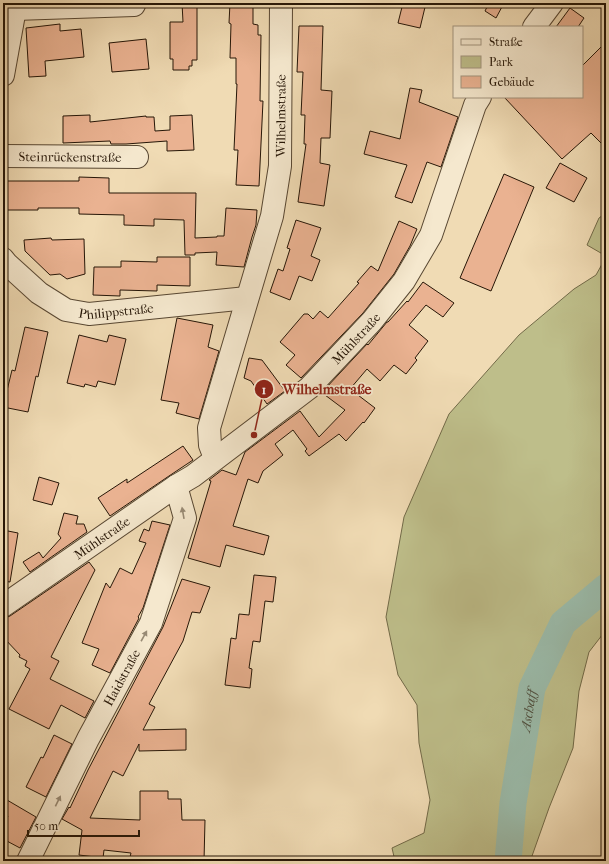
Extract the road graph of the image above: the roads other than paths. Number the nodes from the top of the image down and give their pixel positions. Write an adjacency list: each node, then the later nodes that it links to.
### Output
1 (281, 3): 11 (street, Wilhelmstraße)
2 (552, 3): 5 (street)
3 (134, 5): 4 (street)
4 (15, 6): 6 (street)
5 (535, 26)
6 (3, 75)
7 (479, 98): 12 (street, Mühlstraße)
8 (3, 156): 9 (street, Steinrückenstraße)
9 (137, 158)
10 (3, 259): 11 (street, Philippstraße)
11 (247, 298): 12 (street, Wilhelmstraße)
12 (215, 458): 13 (street, Mühlstraße)
13 (176, 486): 14 (street, Mühlstraße); 15 (street, Haidstraße, one-way to 13)
14 (3, 606)
15 (30, 860)

